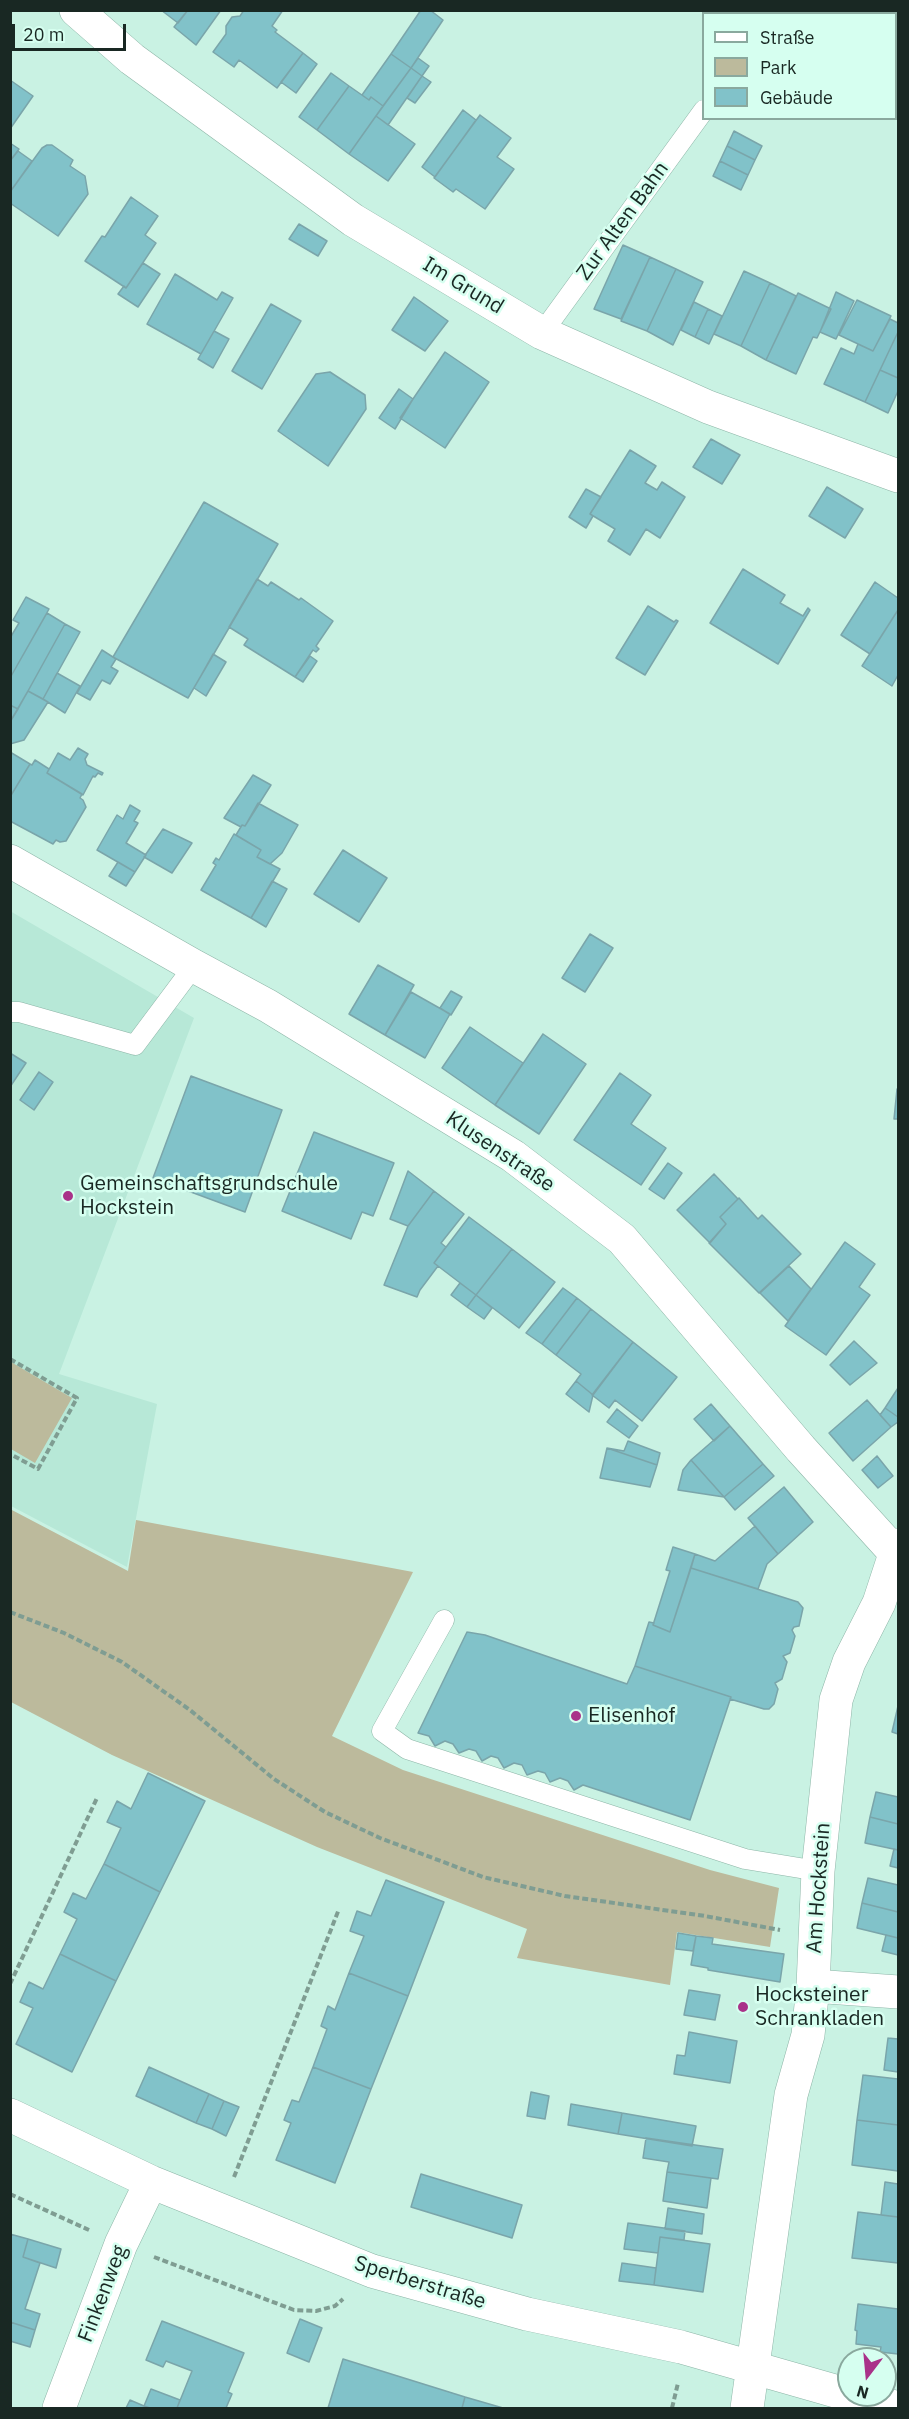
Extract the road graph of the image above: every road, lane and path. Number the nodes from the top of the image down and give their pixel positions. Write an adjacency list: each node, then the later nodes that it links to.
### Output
1 (76, 10): 3 (street, Im Grund)
2 (702, 113): 3 (lane, Zur Alten Bahn)
3 (542, 333): 4 (street, Im Grund)
4 (898, 476)
5 (10, 861): 6 (street, Klusenstraße)
6 (194, 966): 7 (lane); 10 (street, Klusenstraße)
7 (10, 1012)
8 (10, 1359): 9 (path)
9 (10, 1454)
10 (898, 1552): 14 (street, Am Hockstein)
11 (10, 1612): 16 (path)
12 (444, 1620): 14 (lane)
13 (97, 1798): 17 (path)
14 (818, 1871): 16 (street, Am Hockstein)
15 (339, 1909): 23 (path)
16 (814, 1936): 18 (street, Am Hockstein)
17 (10, 1984)
18 (813, 1986): 19 (street); 26 (street, Am Hockstein)
19 (898, 1992)
20 (10, 2115): 21 (street, Sperberstraße)
21 (151, 2182): 23 (street, Sperberstraße); 24 (street, Finkenweg)
22 (10, 2194): 24 (path)
23 (221, 2210): 25 (street, Sperberstraße)
24 (121, 2244): 25 (path); 28 (street, Finkenweg)
25 (372, 2271): 26 (street, Sperberstraße)
26 (753, 2367): 27 (street, Sperberstraße); 29 (street, Am Hockstein)
27 (837, 2391)
28 (59, 2409)
29 (747, 2409)

